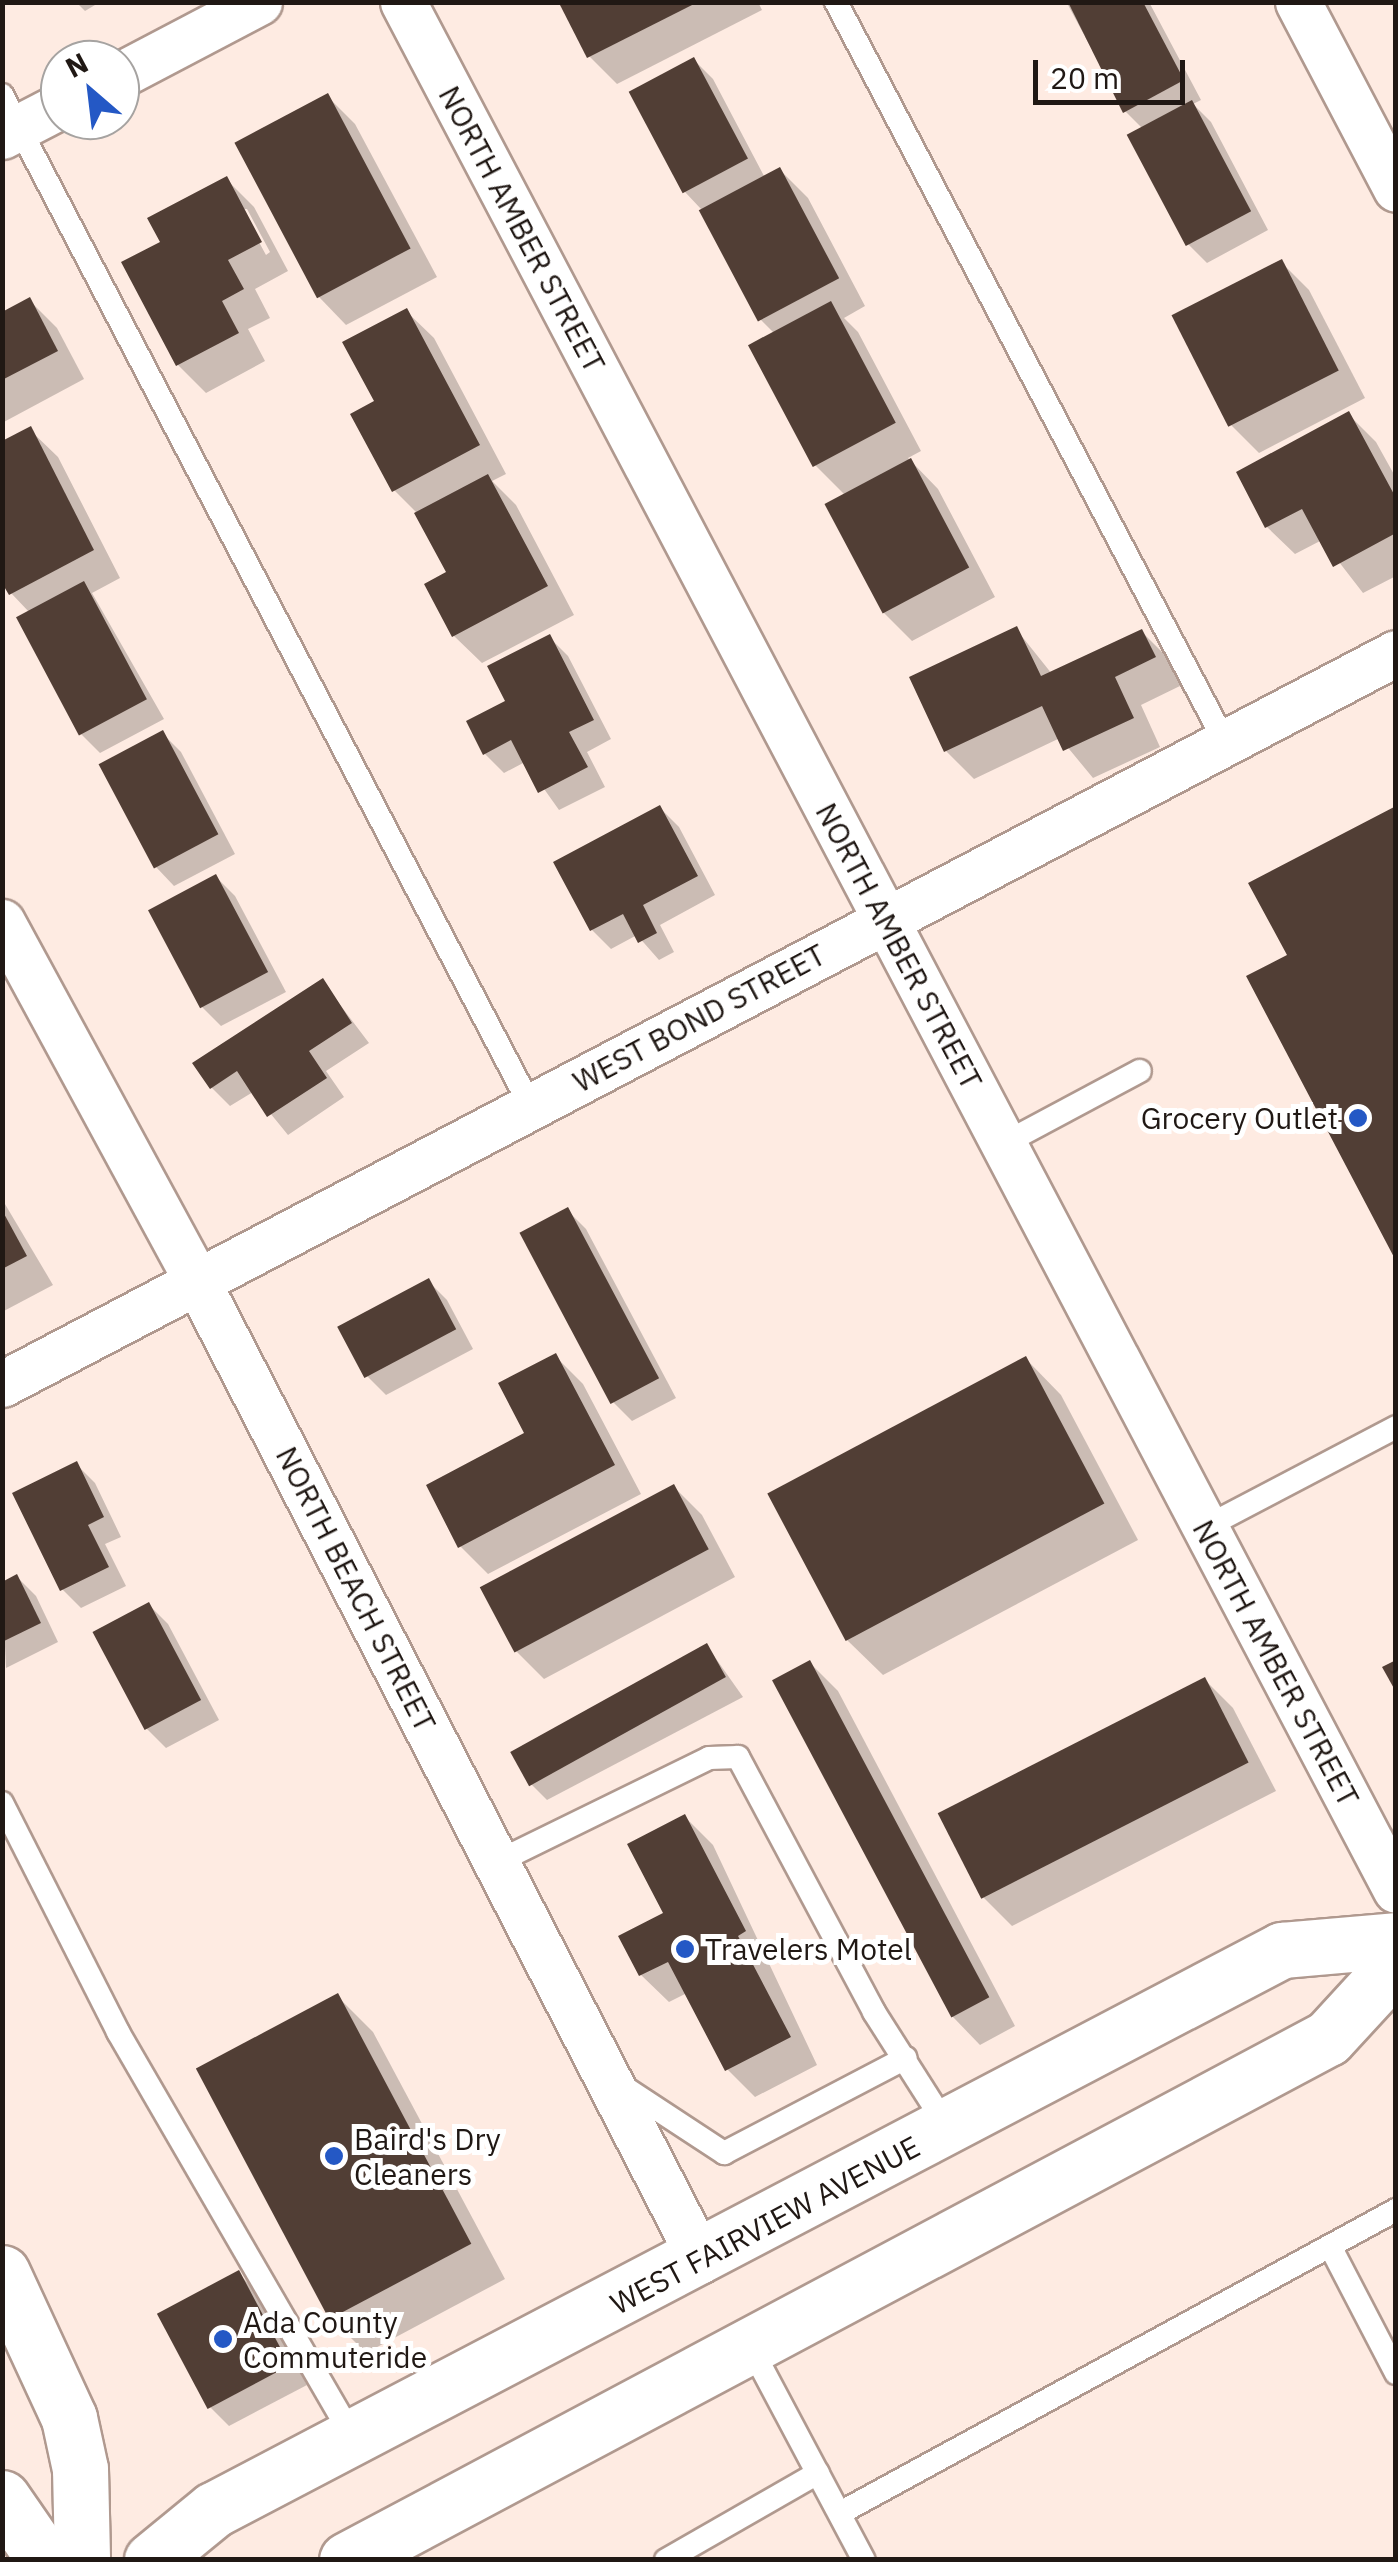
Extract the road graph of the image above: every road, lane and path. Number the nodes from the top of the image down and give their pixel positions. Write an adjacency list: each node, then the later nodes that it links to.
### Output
1 (259, 2): 5 (street)
2 (403, 2): 11 (street, NORTH AMBER STREET)
3 (836, 2): 10 (lane)
4 (1298, 2): 8 (street)
5 (140, 64)
6 (40, 111): 7 (street)
7 (8, 119): 14 (lane)
8 (1396, 189)
9 (1396, 653): 10 (street, WEST BOND STREET)
10 (1225, 742): 11 (street, WEST BOND STREET)
11 (886, 920): 14 (street, WEST BOND STREET); 15 (street, NORTH AMBER STREET)
12 (2, 922): 16 (street, NORTH BEACH STREET)
13 (1140, 1071): 15 (lane)
14 (531, 1106): 16 (street, WEST BOND STREET)
15 (1003, 1144): 19 (street, NORTH AMBER STREET)
16 (197, 1281): 17 (street, WEST BOND STREET); 21 (street, NORTH BEACH STREET)
17 (2, 1384)
18 (1396, 1427): 19 (lane)
19 (1204, 1528): 22 (street, NORTH AMBER STREET)
20 (2, 1803): 34 (lane)
21 (497, 1862): 25 (lane); 26 (street, NORTH BEACH STREET)
22 (1396, 1890)
23 (1396, 1940): 27 (main road, WEST FAIRVIEW AVENUE)
24 (1396, 1964): 32 (main road)
25 (906, 2058): 26 (lane); 27 (lane)
26 (608, 2077): 30 (street, NORTH BEACH STREET)
27 (948, 2128): 30 (main road, WEST FAIRVIEW AVENUE)
28 (1396, 2210): 29 (lane)
29 (1330, 2248): 33 (lane); 37 (lane)
30 (701, 2260): 34 (main road, WEST FAIRVIEW AVENUE)
31 (2, 2273): 39 (main road)
32 (750, 2346): 35 (lane); 41 (main road)
33 (1396, 2373)
34 (354, 2439): 40 (main road, WEST FAIRVIEW AVENUE)
35 (818, 2474): 37 (lane); 42 (lane)
36 (2, 2498): 38 (main road)
37 (840, 2513): 43 (lane)
38 (45, 2560)
39 (82, 2560)
40 (152, 2560)
41 (348, 2560)
42 (666, 2560)
43 (864, 2560)

